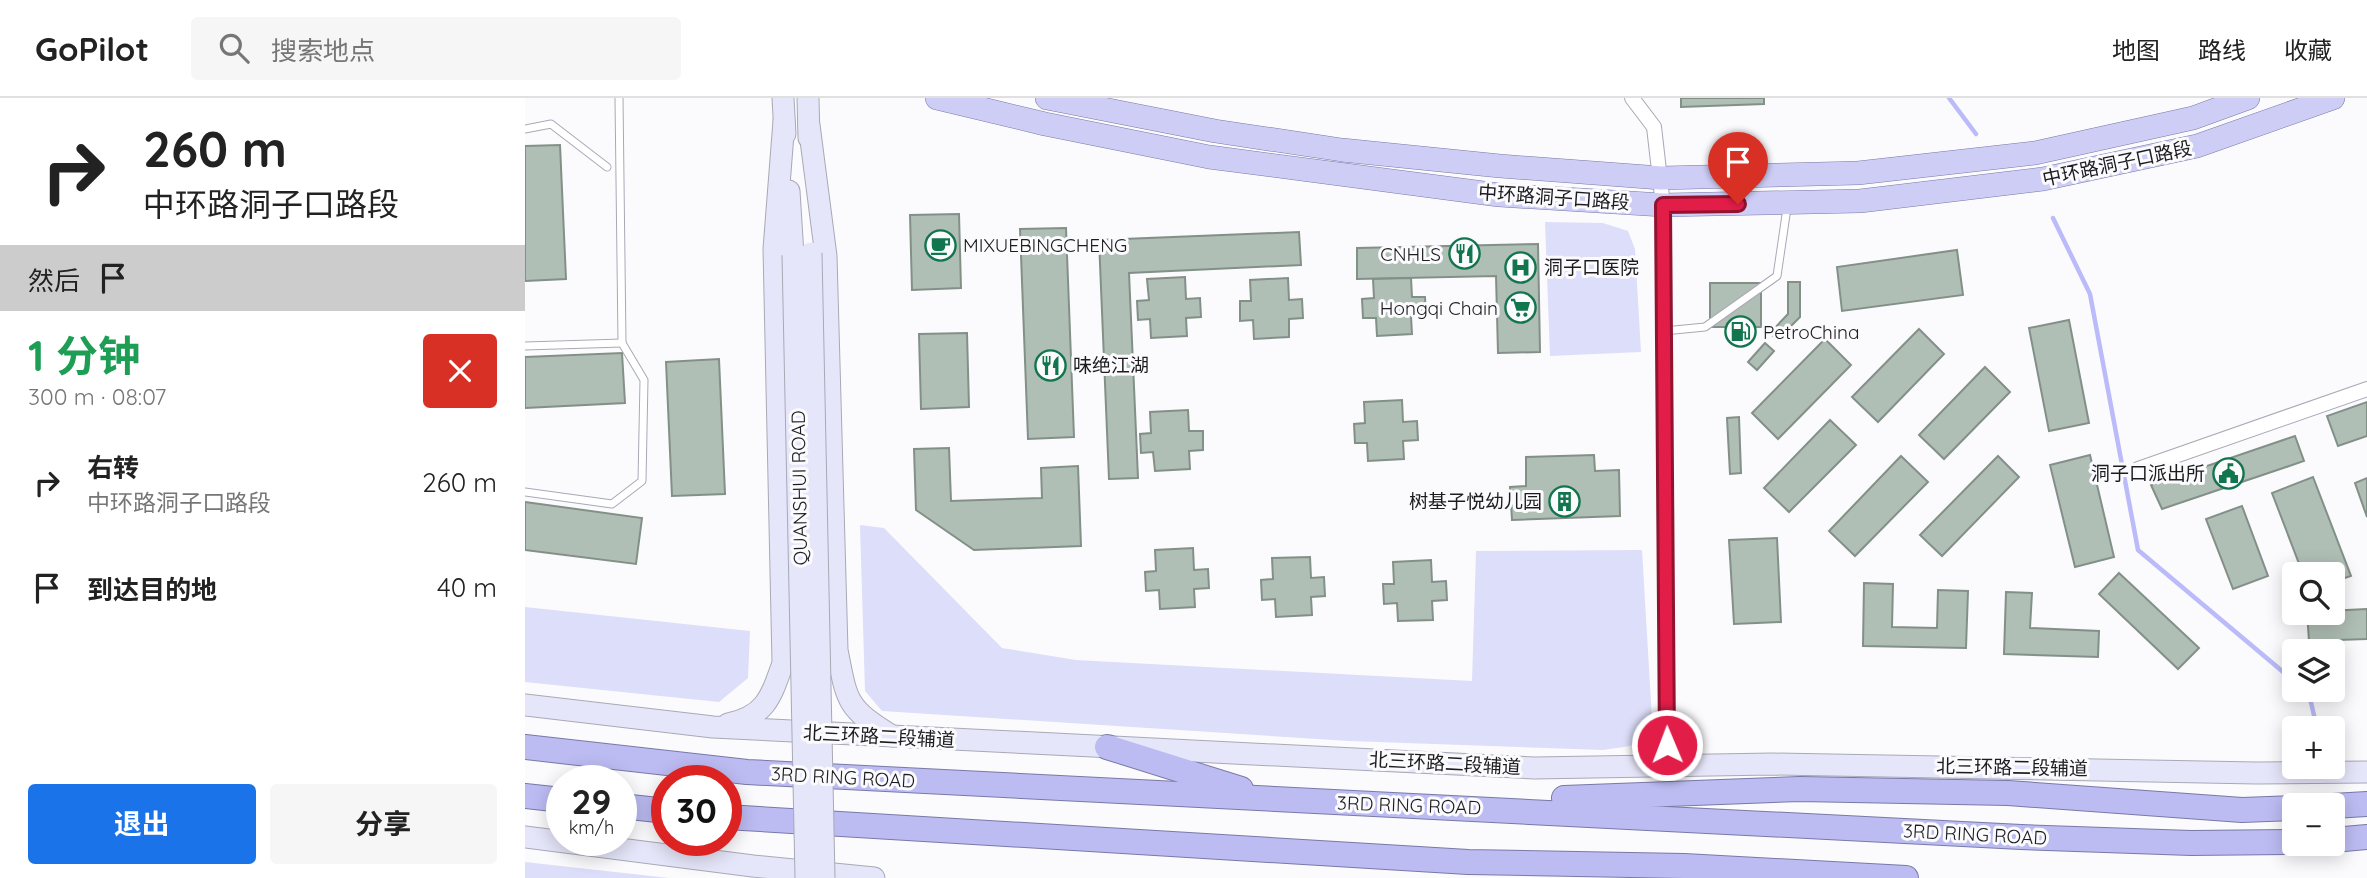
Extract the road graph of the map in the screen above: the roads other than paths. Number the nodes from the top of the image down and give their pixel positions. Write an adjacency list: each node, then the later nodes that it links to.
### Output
1 (619, 98): 18 (lane)
2 (783, 98): 9 (main road, QUANSHUI ROAD)
3 (808, 98): 10 (main road)
4 (937, 98): 15 (main road, 中环路洞子口路段)
5 (1632, 98): 13 (street)
6 (2248, 98): 13 (main road, 中环路洞子口路段)
7 (2333, 98): 14 (main road, 中环路洞子口路段)
8 (1057, 99): 13 (main road, 中环路洞子口路段)
9 (784, 121): 16 (main road, QUANSHUI ROAD); 24 (main road)
10 (809, 125): 16 (main road); 25 (main road)
11 (525, 129): 12 (lane)
12 (607, 167)
13 (1661, 178): 15 (street)
14 (1788, 203): 15 (main road, 中环路洞子口路段); 17 (lane)
15 (1663, 205): 17 (street)
16 (802, 254): 45 (main road, QUANSHUI ROAD, bridge); 46 (main road, bridge)
17 (1664, 331): 28 (street)
18 (622, 342): 19 (lane); 22 (lane)
19 (525, 346)
20 (2367, 389): 21 (street)
21 (2138, 469)
22 (525, 492)
23 (525, 705): 24 (main road, 北三环路二段辅道)
24 (713, 727): 25 (main road, 北三环路二段辅道)
25 (894, 737): 27 (main road, 北三环路二段辅道)
26 (525, 747): 32 (highway, 3RD RING ROAD)
27 (1107, 747): 28 (main road, 北三环路二段辅道); 32 (highway)
28 (1667, 765): 29 (main road, 北三环路二段辅道)
29 (2367, 772)
30 (525, 796): 31 (highway)
31 (546, 798)
32 (1279, 800): 34 (highway, 3RD RING ROAD)
33 (2367, 804): 35 (highway)
34 (1440, 805): 36 (highway); 41 (highway, 3RD RING ROAD)
35 (2345, 805)
36 (2282, 808)
37 (742, 818): 42 (highway)
38 (525, 837): 44 (main road)
39 (2367, 837): 40 (highway)
40 (2345, 839)
41 (2282, 842)
42 (1468, 862): 43 (highway); 48 (highway)
43 (1683, 866): 49 (highway); 50 (highway)
44 (757, 872): 47 (main road)
45 (806, 878)
46 (824, 878)
47 (870, 878)
48 (1413, 878)
49 (1725, 878)
50 (1906, 878)

